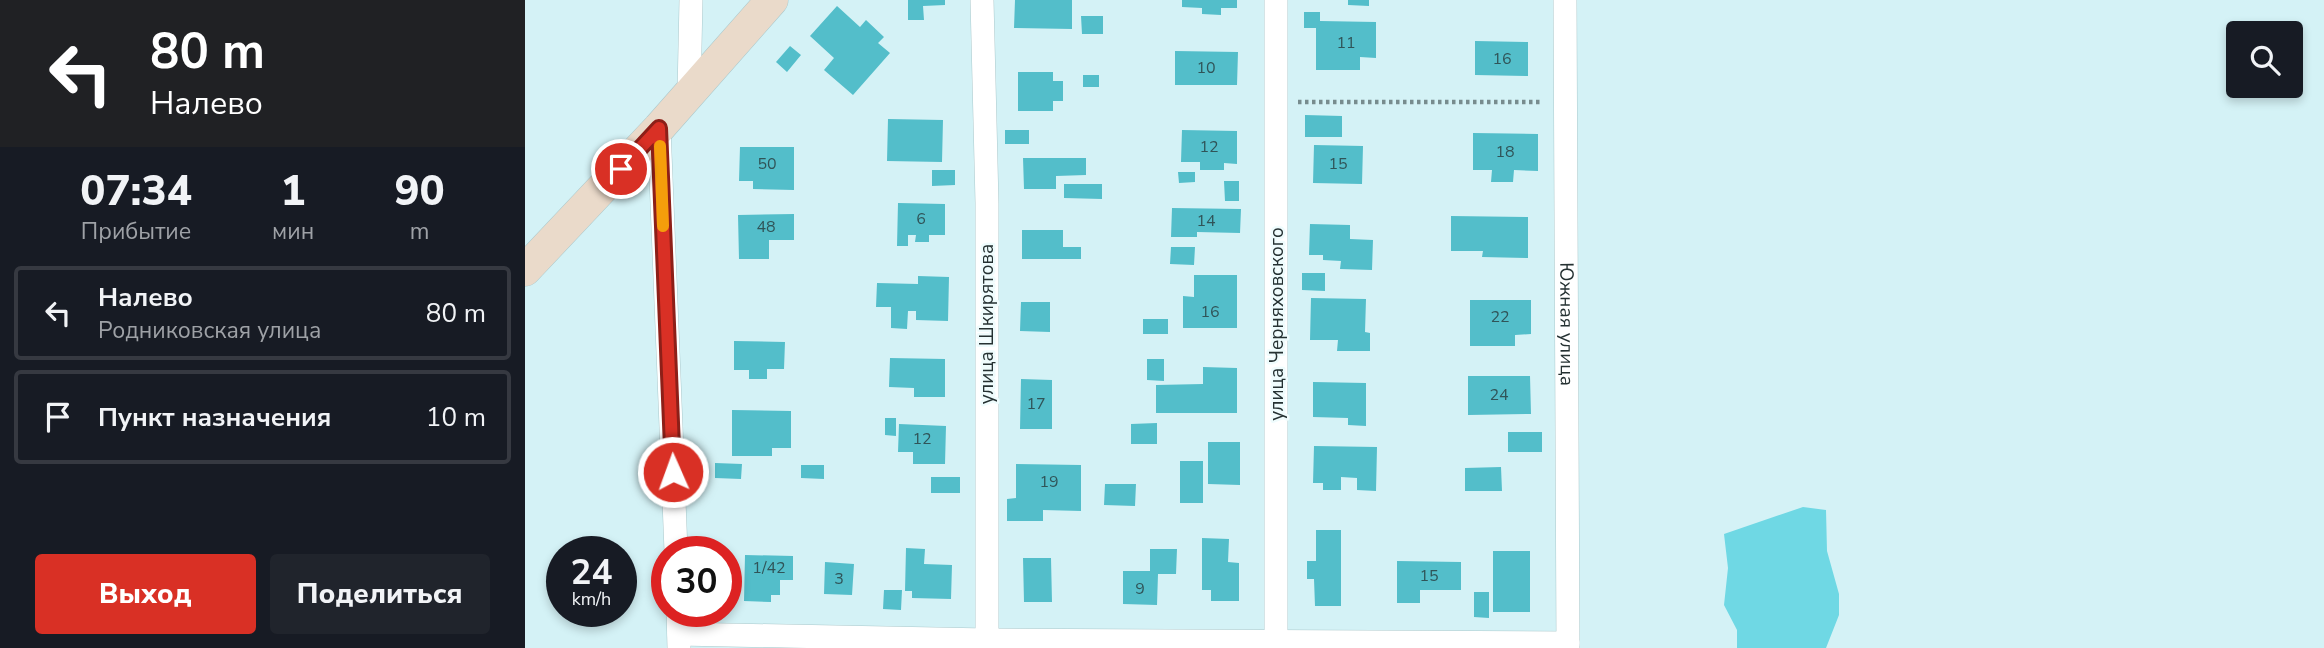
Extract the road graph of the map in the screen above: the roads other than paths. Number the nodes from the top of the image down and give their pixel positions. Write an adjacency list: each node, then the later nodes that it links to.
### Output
1 (691, 0): 6 (street)
2 (772, 0): 6 (main road)
3 (982, 0): 11 (street, улица Шкирятова)
4 (1276, 0): 12 (street, улица Черняховского)
5 (1565, 0): 13 (street, Южная улица)
6 (689, 93): 7 (main road)
7 (659, 128): 8 (main road); 9 (street)
8 (525, 270)
9 (675, 536)
10 (679, 631): 11 (street)
11 (987, 644): 12 (street)
12 (1276, 645): 13 (street)
13 (1568, 646)

